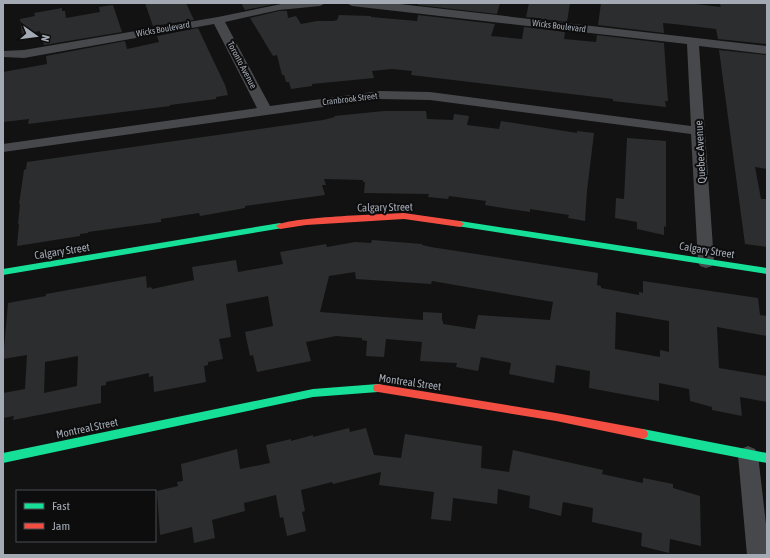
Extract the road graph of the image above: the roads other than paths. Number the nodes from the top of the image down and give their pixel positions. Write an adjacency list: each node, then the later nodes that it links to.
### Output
1 (320, 3): 4 (street, Wicks Boulevard)
2 (352, 3): 3 (street, Wicks Boulevard)
3 (441, 7): 5 (street, Wicks Boulevard)
4 (218, 20): 7 (street, Wicks Boulevard); 8 (street, Toronto Avenue)
5 (693, 42): 6 (street, Wicks Boulevard); 9 (street, Quebec Avenue)
6 (767, 50)
7 (5, 54)
8 (265, 110): 9 (street, Cranbrook Street); 10 (street, Cranbrook Street)
9 (699, 131): 11 (street, Quebec Avenue)
10 (3, 148)
11 (706, 262): 12 (street, Calgary Street); 13 (street, Calgary Street)
12 (767, 271)
13 (3, 272)
14 (757, 456): 15 (street, Montreal Street); 16 (street)
15 (3, 458)
16 (758, 555)

